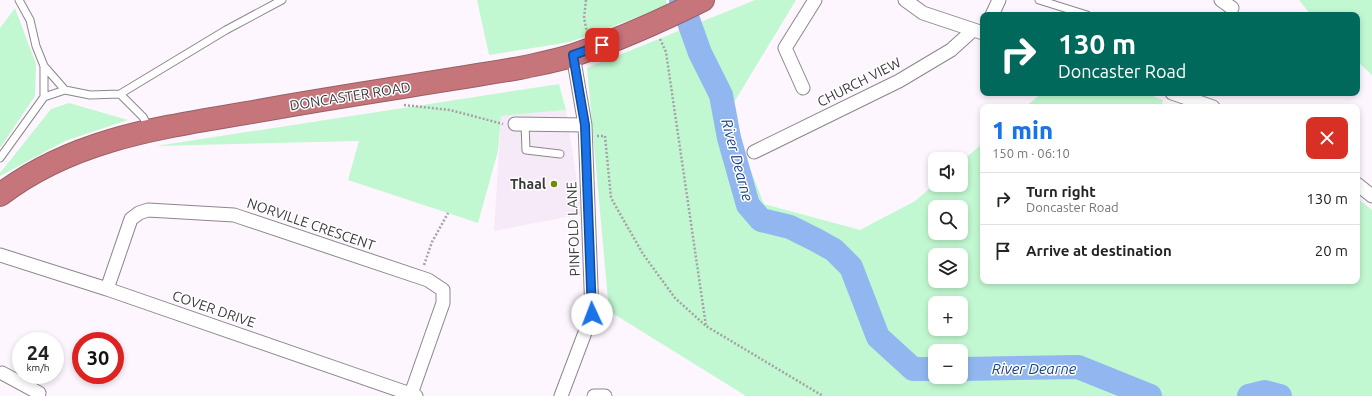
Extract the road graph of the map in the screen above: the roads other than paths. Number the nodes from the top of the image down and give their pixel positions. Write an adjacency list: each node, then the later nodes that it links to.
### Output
1 (18, 0): 14 (lane)
2 (282, 0): 17 (lane)
3 (703, 0): 13 (highway, DONCASTER ROAD)
4 (815, 0): 15 (street)
5 (905, 0): 12 (street)
6 (999, 0): 10 (street)
7 (1039, 0): 11 (lane)
8 (1221, 0): 9 (street)
9 (1232, 8)
10 (993, 12)
11 (1077, 12)
12 (980, 32): 24 (street, CHURCH VIEW)
13 (582, 52): 22 (highway, DONCASTER ROAD); 23 (street, PINFOLD LANE)
14 (44, 66): 16 (lane); 19 (lane)
15 (803, 88)
16 (65, 90): 17 (lane); 19 (lane)
17 (120, 94): 22 (lane)
18 (1181, 96): 20 (street)
19 (44, 97): 26 (lane)
20 (1205, 104)
21 (520, 124): 23 (street); 25 (lane)
22 (150, 129): 28 (highway, DONCASTER ROAD)
23 (585, 131): 35 (street, PINFOLD LANE)
24 (754, 152)
25 (560, 154)
26 (0, 158)
27 (1360, 186): 29 (street)
28 (0, 195)
29 (1372, 196)
30 (0, 255): 31 (street, COVER DRIVE)
31 (107, 289): 33 (street, COVER DRIVE); 33 (street, NORVILLE CRESCENT)
32 (2, 373): 34 (street)
33 (414, 395)
34 (37, 396)
35 (561, 396)
36 (594, 396): 37 (street)
37 (606, 396)

